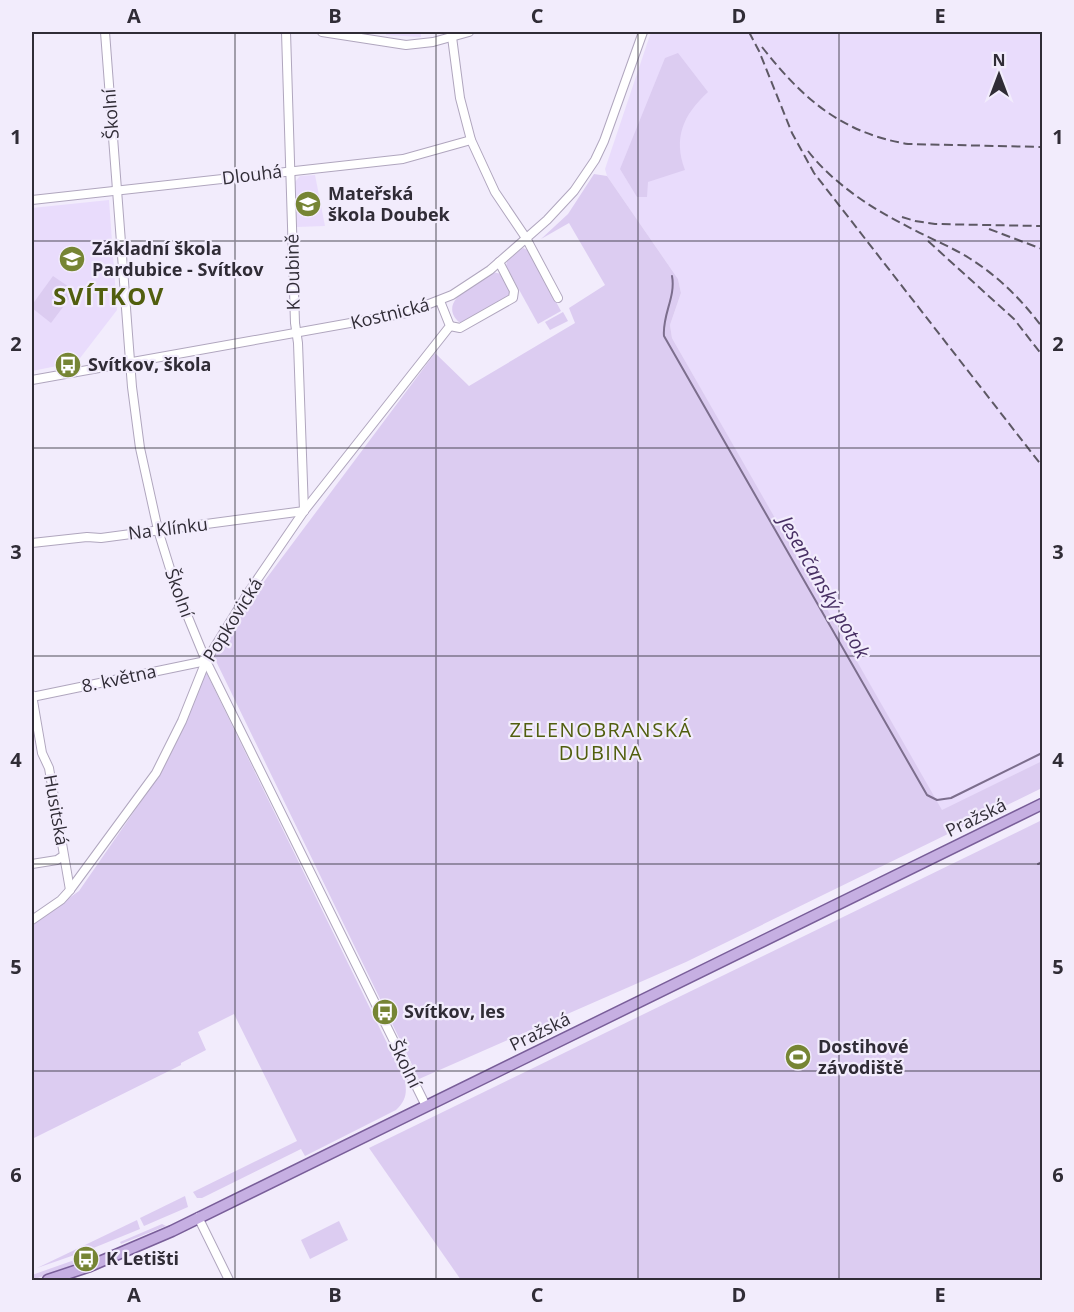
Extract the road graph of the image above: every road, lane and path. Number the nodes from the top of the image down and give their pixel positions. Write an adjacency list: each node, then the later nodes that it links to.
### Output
1 (105, 32): 9 (street, Školní)
2 (286, 32): 8 (street, K Dubině)
3 (322, 32): 6 (street)
4 (469, 32): 6 (street)
5 (643, 32): 11 (street, Kostnická)
6 (452, 37): 7 (street)
7 (471, 140): 8 (street, Dlouhá); 11 (street)
8 (291, 171): 9 (street, Dlouhá); 16 (street, K Dubině)
9 (117, 191): 10 (street, Dlouhá); 17 (street, Školní)
10 (32, 200)
11 (526, 238): 12 (street, Kostnická); 13 (street)
12 (499, 262): 14 (street, Kostnická); 15 (street)
13 (558, 298)
14 (440, 301): 15 (street); 16 (street, Kostnická)
15 (450, 326): 19 (street, Popkovická)
16 (297, 334): 17 (street, Kostnická); 19 (street, K Dubině)
17 (130, 362): 18 (street, Kostnická); 20 (street, Školní)
18 (32, 380)
19 (304, 512): 20 (street, Na Klínku); 22 (street, Popkovická)
20 (158, 530): 21 (street, Na Klínku); 22 (street, Školní)
21 (32, 543)
22 (206, 661): 23 (street, 8. května); 28 (street, Popkovická); 31 (street, Školní)
23 (32, 696): 25 (street, Husitská)
24 (1042, 804): 31 (main road, Pražská)
25 (63, 856): 26 (street); 27 (street, Husitská)
26 (32, 864)
27 (67, 868): 28 (street); 29 (street, Husitská)
28 (82, 874): 29 (street, Popkovická)
29 (70, 890): 30 (street, Popkovická)
30 (32, 920)
31 (426, 1106): 32 (main road, Pražská)
32 (198, 1217): 33 (main road, Pražská); 34 (street)
33 (49, 1280)
34 (229, 1281)

